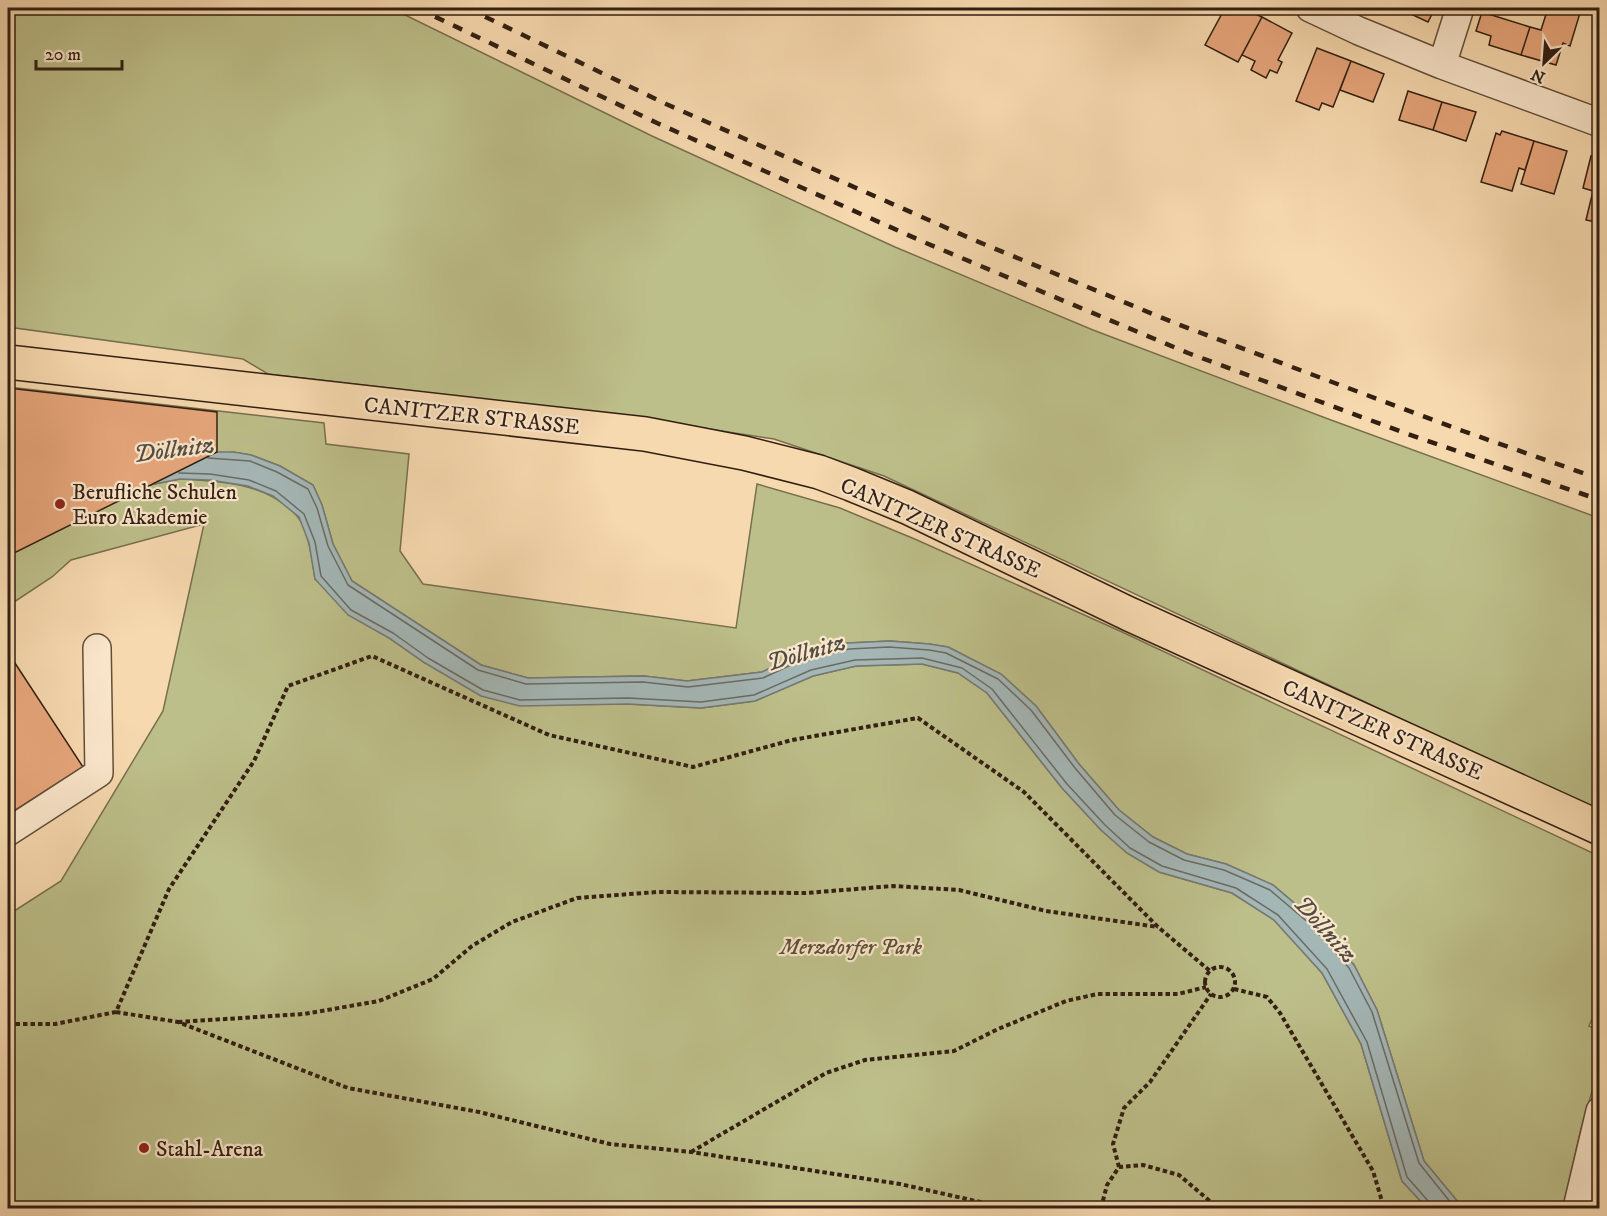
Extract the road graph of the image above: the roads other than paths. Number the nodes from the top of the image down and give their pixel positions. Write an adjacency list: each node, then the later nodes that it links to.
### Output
1 (1310, 8): 3 (street)
2 (1460, 8): 3 (street)
3 (1442, 65): 4 (street)
4 (1599, 123)
5 (8, 362): 7 (main road, CANITZER STRASSE)
6 (97, 648): 8 (street)
7 (1599, 828)
8 (8, 832)
9 (1599, 1111): 10 (street)
10 (1577, 1209)

